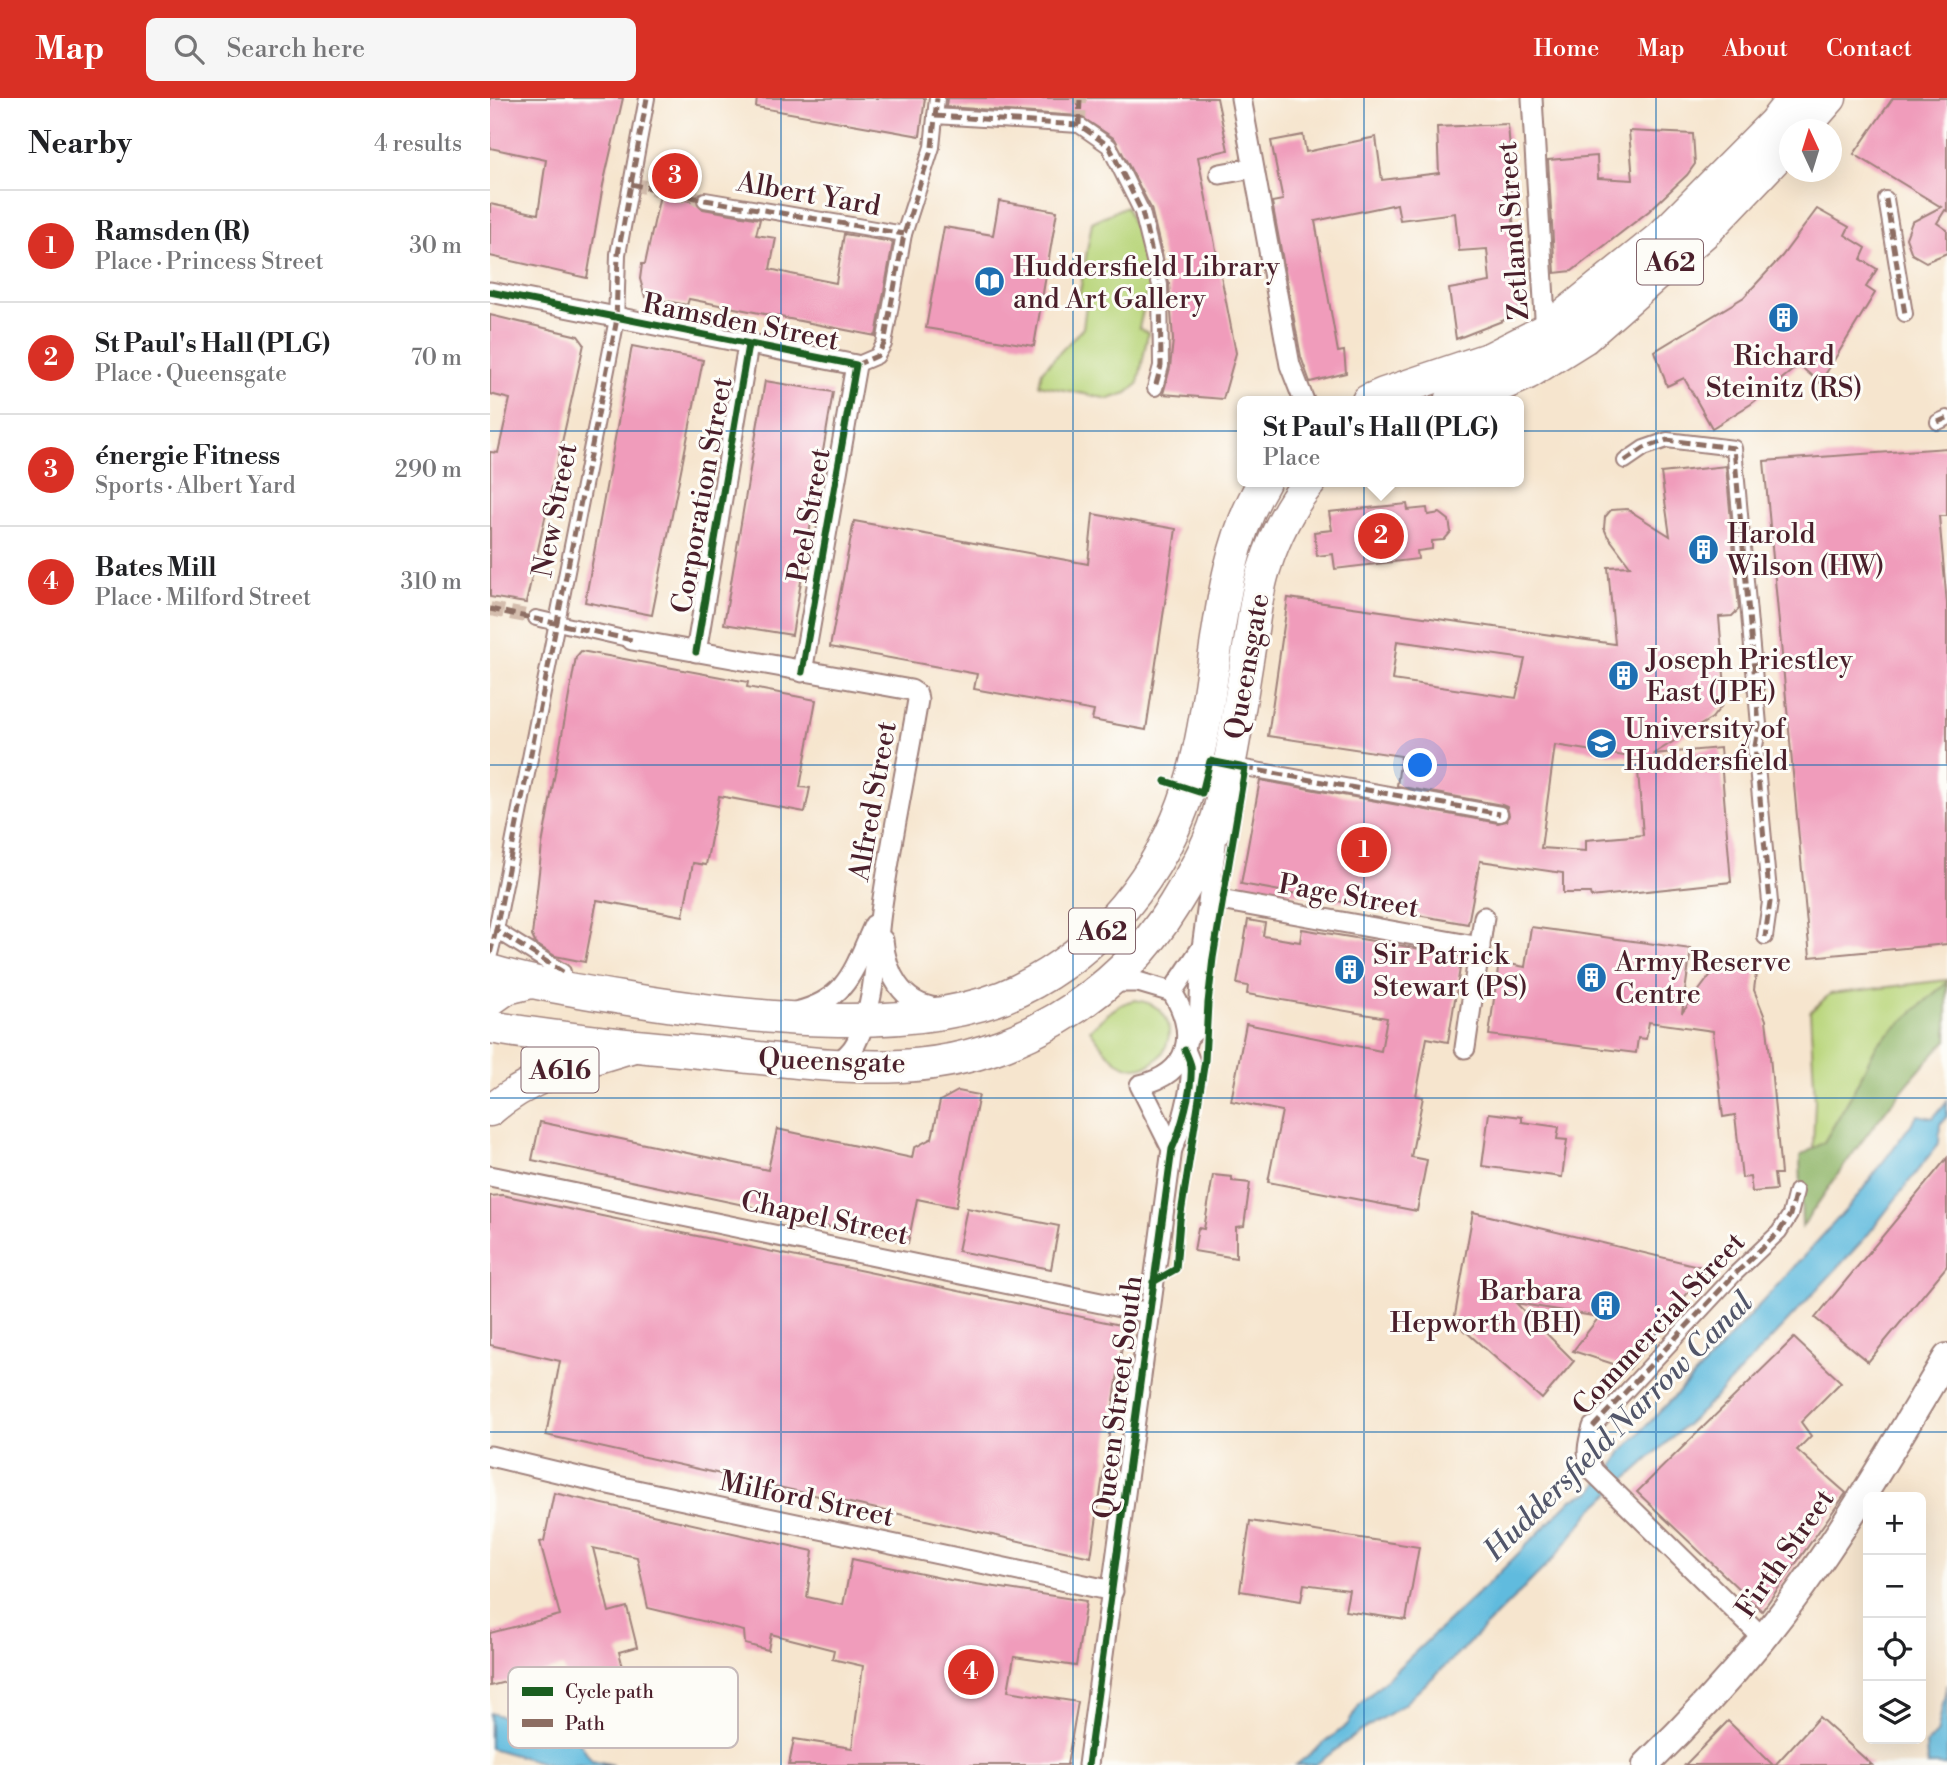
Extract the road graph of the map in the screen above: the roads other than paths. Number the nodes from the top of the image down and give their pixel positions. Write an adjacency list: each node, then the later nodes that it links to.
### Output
1 (647, 98): 17 (street, New Street)
2 (937, 98): 7 (street)
3 (1241, 98): 10 (street)
4 (1532, 98): 19 (street, Zetland Street)
5 (1794, 98): 19 (highway, A62)
6 (1830, 98): 8 (highway)
7 (935, 116): 14 (street); 22 (street)
8 (1812, 119)
9 (1779, 155): 19 (highway, A62)
10 (1253, 168): 11 (street); 21 (street)
11 (1220, 174)
12 (1886, 199): 16 (street)
13 (705, 200): 14 (street, Albert Yard)
14 (904, 234): 20 (street)
15 (490, 292): 17 (street, Ramsden Street)
16 (1905, 314)
17 (617, 318): 18 (street, Ramsden Street); 31 (street, New Street)
18 (748, 345): 20 (street, Ramsden Street); 33 (street, Corporation Street)
19 (1547, 345): 25 (highway, A62); 26 (highway, A62)
20 (856, 365): 34 (street, Peel Street)
21 (1290, 365): 23 (street); 24 (street)
22 (1155, 388)
23 (1287, 396)
24 (1302, 396)
25 (1379, 396)
26 (1468, 396)
27 (1625, 461): 42 (street)
28 (1261, 487): 52 (highway, Queensgate / A62)
29 (1307, 487): 36 (highway, Queensgate / A62)
30 (536, 618): 31 (street)
31 (556, 622): 32 (street); 41 (street, New Street)
32 (632, 640): 33 (street)
33 (696, 652): 34 (street)
34 (802, 672): 39 (street, Alfred Street)
35 (1245, 768): 37 (street)
36 (1220, 811): 38 (street, Queen Street South); 48 (highway, Queensgate / A62)
37 (1500, 814)
38 (1209, 898): 43 (street, Page Street); 44 (street, Queen Street South)
39 (881, 911): 52 (street, Alfred Street); 53 (street, Alfred Street); 54 (street, Alfred Street)
40 (1484, 917): 43 (street)
41 (496, 930): 45 (street, New Street); 47 (street)
42 (1765, 937)
43 (1480, 947): 58 (street)
44 (1202, 948): 50 (street, Queen Street South); 56 (street, Queen Street South)
45 (490, 954)
46 (490, 971): 49 (highway, A62)
47 (563, 972)
48 (1111, 982): 50 (street); 59 (highway, Queensgate / A62)
49 (533, 983): 51 (main road); 53 (highway, Queensgate / A62)
50 (1172, 992): 56 (street, Queen Street South)
51 (490, 1001)
52 (956, 1010): 54 (highway, Queensgate / A62)
53 (772, 1017): 54 (highway, Queensgate / A62)
54 (865, 1018): 59 (street, Alfred Street)
55 (490, 1027): 57 (highway, Queensgate / A62)
56 (1187, 1044): 60 (street, Queen Street South); 62 (street, Queen Street South)
57 (638, 1046): 59 (highway, Queensgate / A62); 61 (main road, A616)
58 (1465, 1048)
59 (834, 1065)
60 (1167, 1075): 62 (street, Queen Street South); 62 (street)
61 (490, 1111)
62 (1176, 1140): 65 (street, Queen Street South)
63 (490, 1175): 65 (street, Chapel Street)
64 (1796, 1191): 67 (street, Commercial Street)
65 (1149, 1313): 69 (street, Queen Street South)
66 (1947, 1357): 70 (main road, Firth Street)
67 (1593, 1427): 70 (street, Commercial Street)
68 (490, 1456): 69 (street, Milford Street)
69 (1113, 1591): 71 (street, Queen Street South)
70 (1763, 1638): 72 (main road, Firth Street)
71 (1088, 1765)
72 (1646, 1765)

